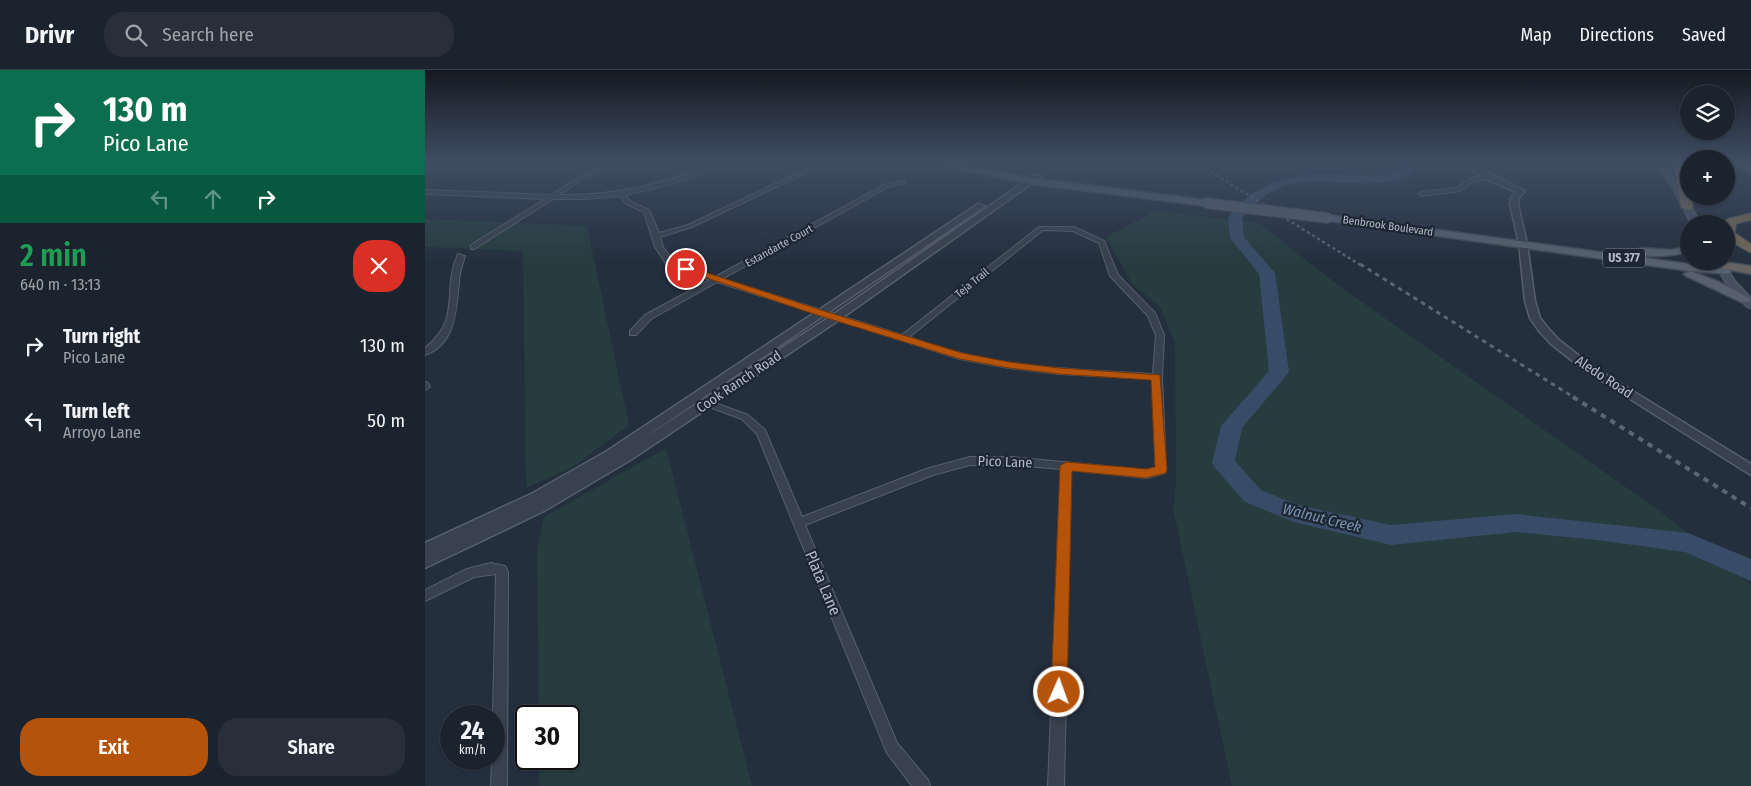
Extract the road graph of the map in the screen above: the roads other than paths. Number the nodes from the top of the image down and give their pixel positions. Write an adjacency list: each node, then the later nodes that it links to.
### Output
1 (512, 195): 12 (street)
2 (604, 195): 12 (street)
3 (621, 195): 16 (street)
4 (755, 195): 16 (street)
5 (869, 195): 31 (street, Estandarte Court)
6 (1002, 195): 33 (street, Cook Ranch Road)
7 (1005, 195): 34 (street, Cook Ranch Road)
8 (1170, 195): 17 (main road, Benbrook Boulevard / US 377, bridge)
9 (1517, 195): 17 (street, Aledo Road)
10 (1680, 195): 13 (main road)
11 (1685, 195): 13 (highway)
12 (552, 197): 18 (street)
13 (1687, 206): 14 (main road)
14 (1692, 215)
15 (1751, 216): 20 (highway)
16 (655, 236): 31 (street)
17 (1522, 241): 19 (main road, Benbrook Boulevard / US 377); 24 (main road, Benbrook Boulevard / US 377); 41 (street, Aledo Road)
18 (473, 247)
19 (1617, 249): 21 (main road); 23 (main road, Benbrook Boulevard / US 377)
20 (1751, 249)
21 (1680, 251)
22 (461, 256): 37 (street)
23 (1680, 258)
24 (1635, 260): 25 (main road, Benbrook Boulevard / US 377); 32 (main road)
25 (1680, 263)
26 (1735, 268): 29 (highway, Benbrook Boulevard / US 377)
27 (1724, 270): 32 (main road)
28 (1732, 270): 30 (highway, Benbrook Boulevard / US 377)
29 (1751, 270)
30 (1751, 277)
31 (717, 280): 33 (street); 35 (street, Estandarte Court)
32 (1748, 302)
33 (821, 313): 34 (street); 43 (street, Cook Ranch Road)
34 (835, 318): 36 (street); 39 (street, Cook Ranch Road)
35 (633, 333)
36 (903, 338): 38 (street); 38 (street, Teja Trail)
37 (425, 352)
38 (1157, 377): 40 (street, Pico Lane)
39 (707, 403): 42 (street, Plata Lane); 44 (street, Cook Ranch Road)
40 (1066, 466): 42 (street, Pico Lane); 48 (street)
41 (1751, 470)
42 (798, 523): 47 (street, Plata Lane)
43 (425, 550)
44 (425, 562)
45 (425, 596): 46 (street)
46 (499, 786)
47 (921, 786)
48 (1056, 786)

